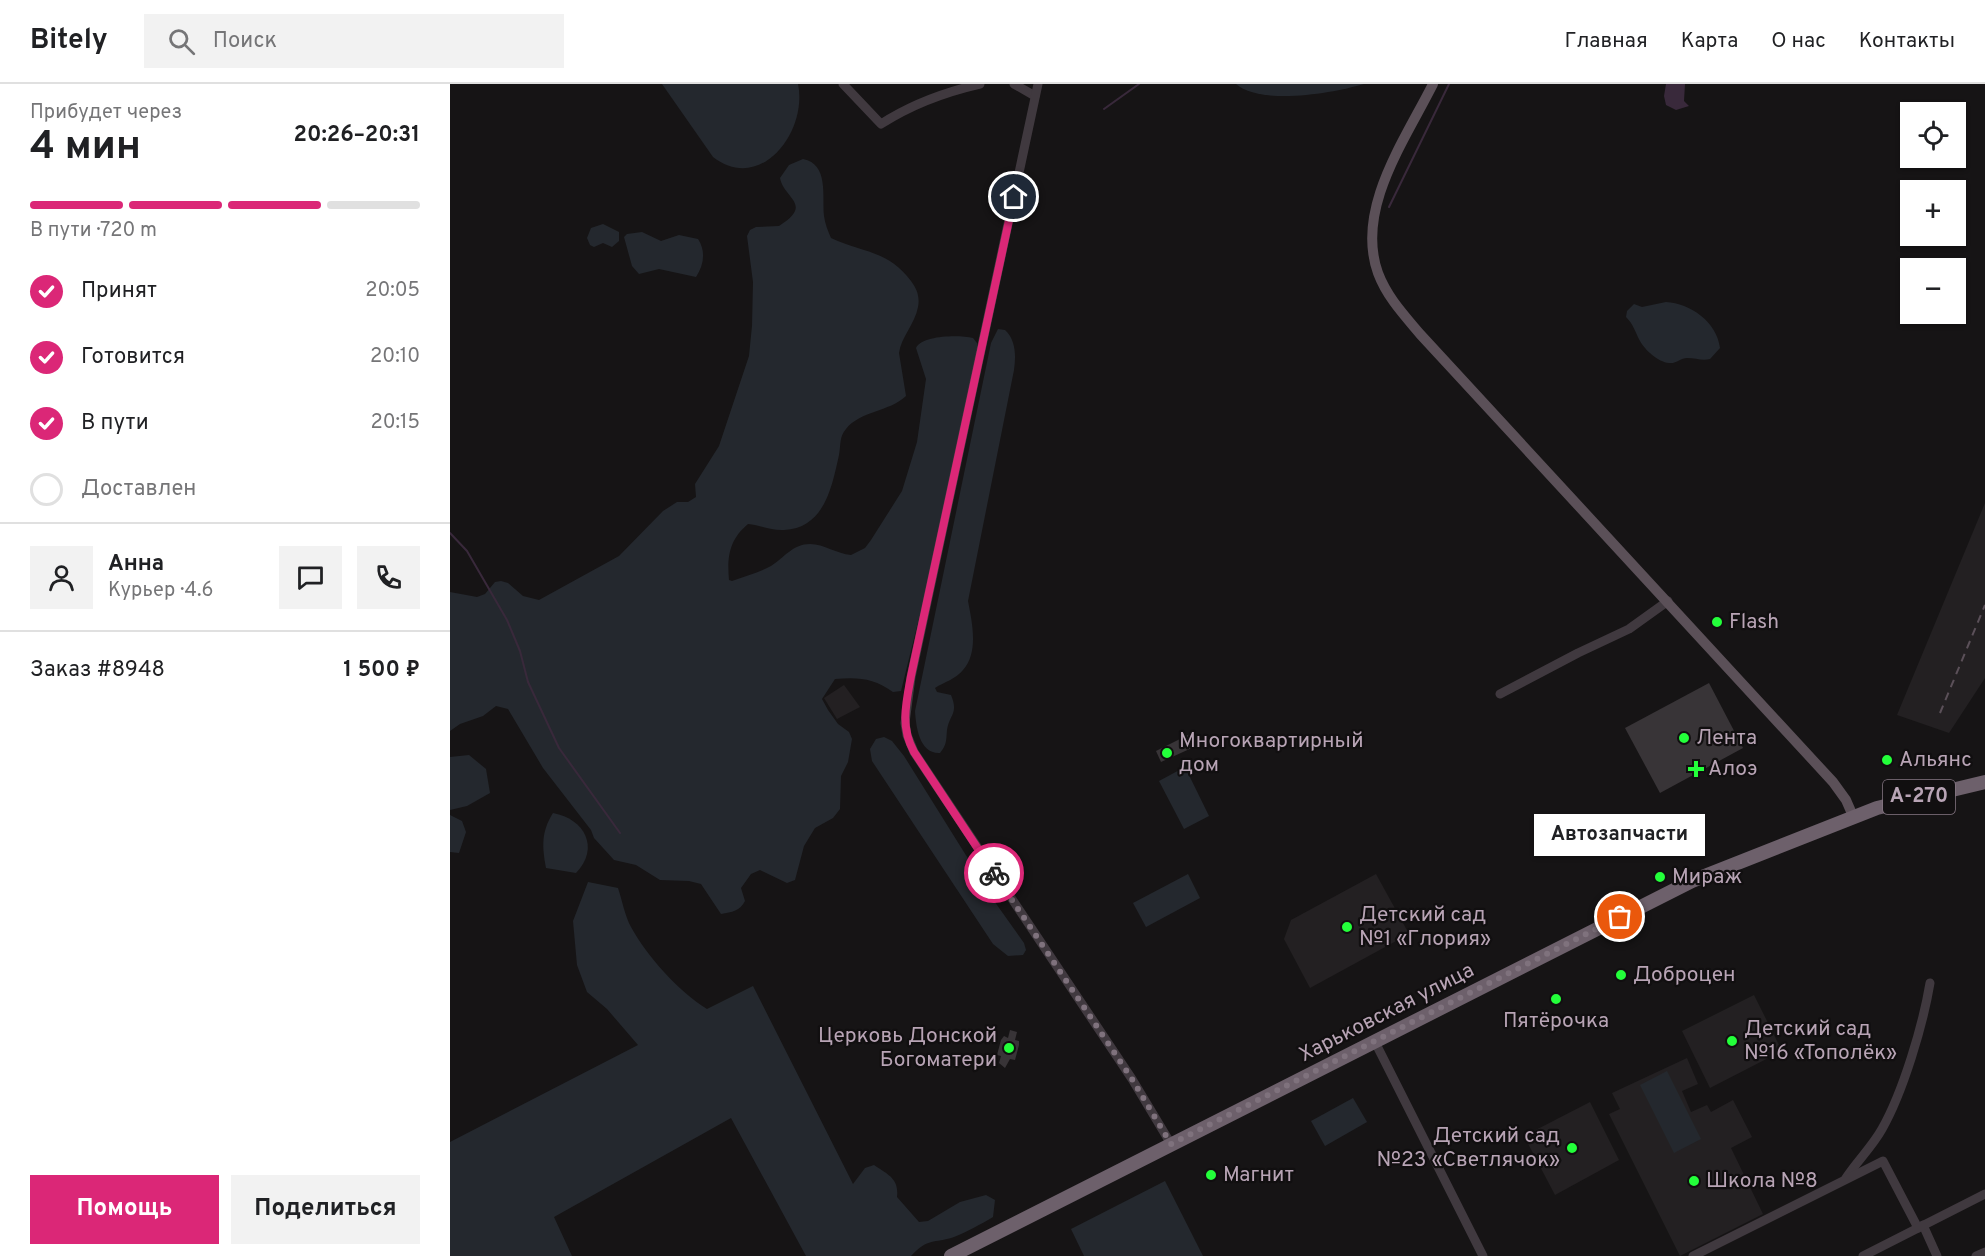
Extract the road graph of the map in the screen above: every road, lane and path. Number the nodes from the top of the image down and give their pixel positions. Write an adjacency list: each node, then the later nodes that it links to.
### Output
1 (843, 84): 2 (street)
2 (980, 84)
3 (1014, 84): 6 (street)
4 (1038, 84): 6 (street)
5 (1433, 84): 7 (main road)
6 (1035, 96): 13 (street)
7 (1668, 601): 8 (street); 10 (main road)
8 (1500, 694)
9 (1985, 782): 10 (highway, Харьковская улица / А-270)
10 (1853, 816): 12 (highway, Харьковская улица / А-270)
11 (1930, 983): 14 (street)
12 (1375, 1042): 13 (highway, Харьковская улица / А-270); 20 (street)
13 (1171, 1144): 19 (highway, Харьковская улица / А-270)
14 (1845, 1180): 16 (street); 17 (street)
15 (1985, 1194): 16 (street)
16 (1921, 1226): 22 (street); 23 (street)
17 (1712, 1252): 21 (street)
18 (1985, 1252): 24 (street)
19 (951, 1256)
20 (1483, 1256)
21 (1693, 1256)
22 (1863, 1256)
23 (1937, 1256)
24 (1976, 1256)

